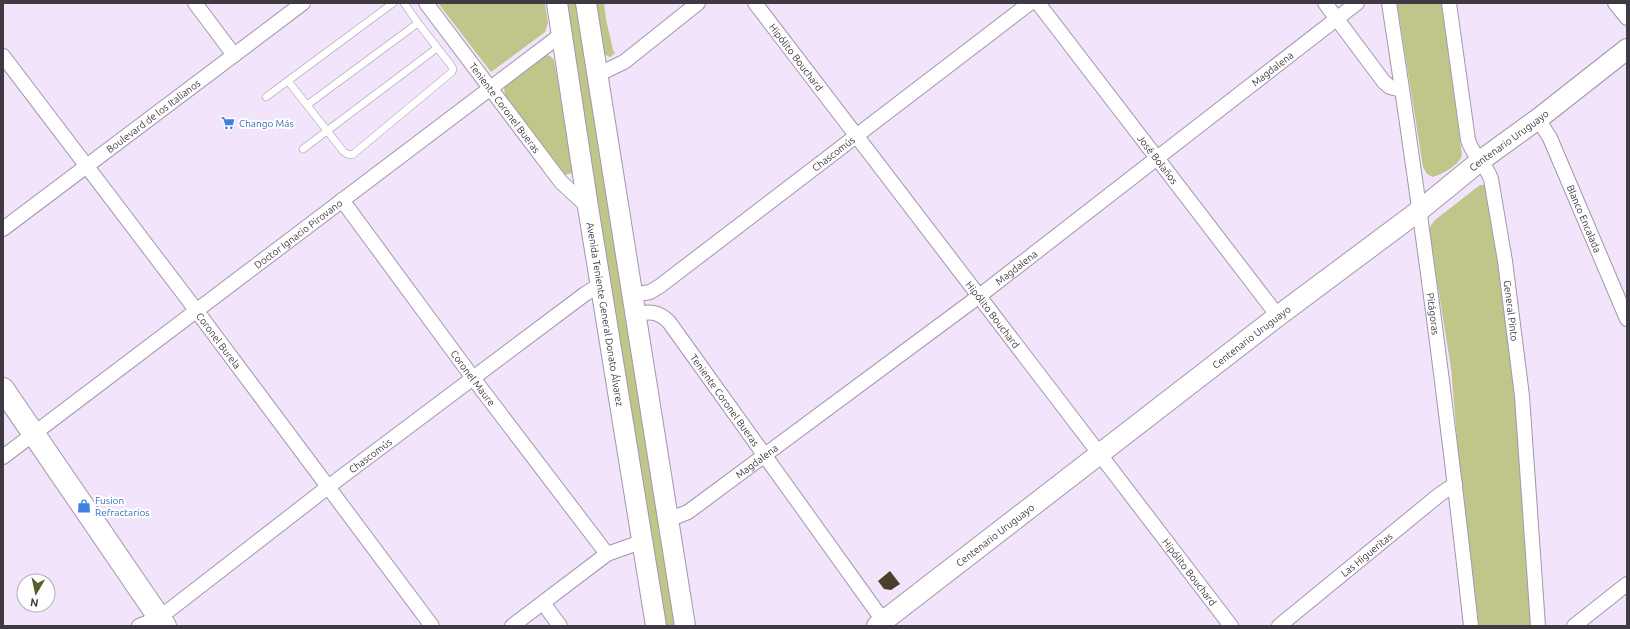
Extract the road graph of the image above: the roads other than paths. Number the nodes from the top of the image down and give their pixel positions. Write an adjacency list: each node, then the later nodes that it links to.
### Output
1 (195, 3): 23 (street)
2 (303, 3): 23 (street, Boulevard de los Italianos)
3 (393, 3): 26 (lane)
4 (404, 3): 19 (lane)
5 (426, 3): 27 (street, Teniente Coronel Bueras)
6 (557, 3): 20 (main road, Avenida Teniente General Donato Álvarez)
7 (586, 3): 25 (main road)
8 (698, 3): 25 (street)
9 (755, 3): 33 (street, Hipólito Bouchard)
10 (1030, 3): 33 (street, Chascomús)
11 (1038, 3): 35 (street, José Bolaños)
12 (1325, 3): 17 (street)
13 (1357, 3): 17 (street, Magdalena)
14 (1388, 3): 28 (street, Pitágoras)
15 (1449, 3): 36 (street, General Pinto)
16 (1615, 3): 18 (street)
17 (1337, 18): 28 (street); 35 (street, Magdalena)
18 (1627, 18)
19 (418, 24): 21 (lane); 30 (lane)
20 (562, 34): 27 (street, Doctor Ignacio Pirovano); 39 (main road, Avenida Teniente General Donato Álvarez)
21 (437, 48): 32 (lane); 32 (lane)
22 (1627, 49): 31 (main road, Centenario Uruguayo)
23 (234, 55): 37 (street, Boulevard de los Italianos)
24 (3, 56): 37 (street, Coronel Burela)
25 (597, 75): 44 (main road)
26 (288, 81): 29 (lane); 30 (lane)
27 (490, 88): 38 (street, Doctor Ignacio Pirovano); 39 (street, Teniente Coronel Bueras)
28 (1402, 90): 40 (street, Pitágoras)
29 (266, 97)
30 (307, 105): 32 (lane)
31 (1538, 119): 36 (main road, Centenario Uruguayo); 50 (street, Blanco Encalada)
32 (327, 131): 34 (lane)
33 (856, 136): 43 (street, Chascomús); 45 (street, Hipólito Bouchard)
34 (304, 149)
35 (1158, 158): 45 (street, Magdalena); 49 (street, José Bolaños)
36 (1480, 161): 40 (main road, Centenario Uruguayo); 75 (street, General Pinto)
37 (86, 166): 41 (street, Boulevard de los Italianos); 46 (street, Coronel Burela)
38 (342, 200): 46 (street, Doctor Ignacio Pirovano); 51 (street, Coronel Maure)
39 (588, 207): 42 (main road, Avenida Teniente General Donato Álvarez)
40 (1420, 210): 49 (main road, Centenario Uruguayo); 57 (street, Pitágoras)
41 (3, 229)
42 (601, 284): 51 (street, Chascomús); 60 (main road, Avenida Teniente General Donato Álvarez)
43 (652, 291): 44 (street, Chascomús); 47 (street)
44 (632, 295): 48 (main road)
45 (978, 297): 54 (street, Hipólito Bouchard); 55 (street, Magdalena)
46 (196, 310): 53 (street, Doctor Ignacio Pirovano); 58 (street, Coronel Burela)
47 (657, 313): 48 (street); 55 (street, Teniente Coronel Bueras)
48 (635, 315): 59 (main road)
49 (1278, 316): 54 (main road, Centenario Uruguayo)
50 (1627, 319)
51 (473, 378): 58 (street, Chascomús); 61 (street, Coronel Maure)
52 (3, 389): 53 (main road)
53 (34, 434): 56 (street, Doctor Ignacio Pirovano); 65 (main road)
54 (1100, 454): 66 (main road, Centenario Uruguayo); 72 (street, Hipólito Bouchard)
55 (766, 455): 59 (street, Magdalena); 66 (street, Teniente Coronel Bueras)
56 (3, 457)
57 (1455, 484): 73 (street, Las Higueritas); 74 (street, Pitágoras)
58 (328, 486): 65 (street, Chascomús); 67 (street, Coronel Burela)
59 (668, 520): 71 (main road)
60 (642, 542): 61 (street); 70 (main road, Avenida Teniente General Donato Álvarez)
61 (607, 554): 63 (street)
62 (1627, 584): 76 (street)
63 (543, 603): 64 (street); 69 (street)
64 (527, 622): 68 (street)
65 (154, 623)
66 (882, 625)
67 (432, 626)
68 (512, 626)
69 (560, 626)
70 (656, 626)
71 (685, 626)
72 (1231, 626)
73 (1279, 626)
74 (1471, 626)
75 (1538, 626)
76 (1574, 626)

